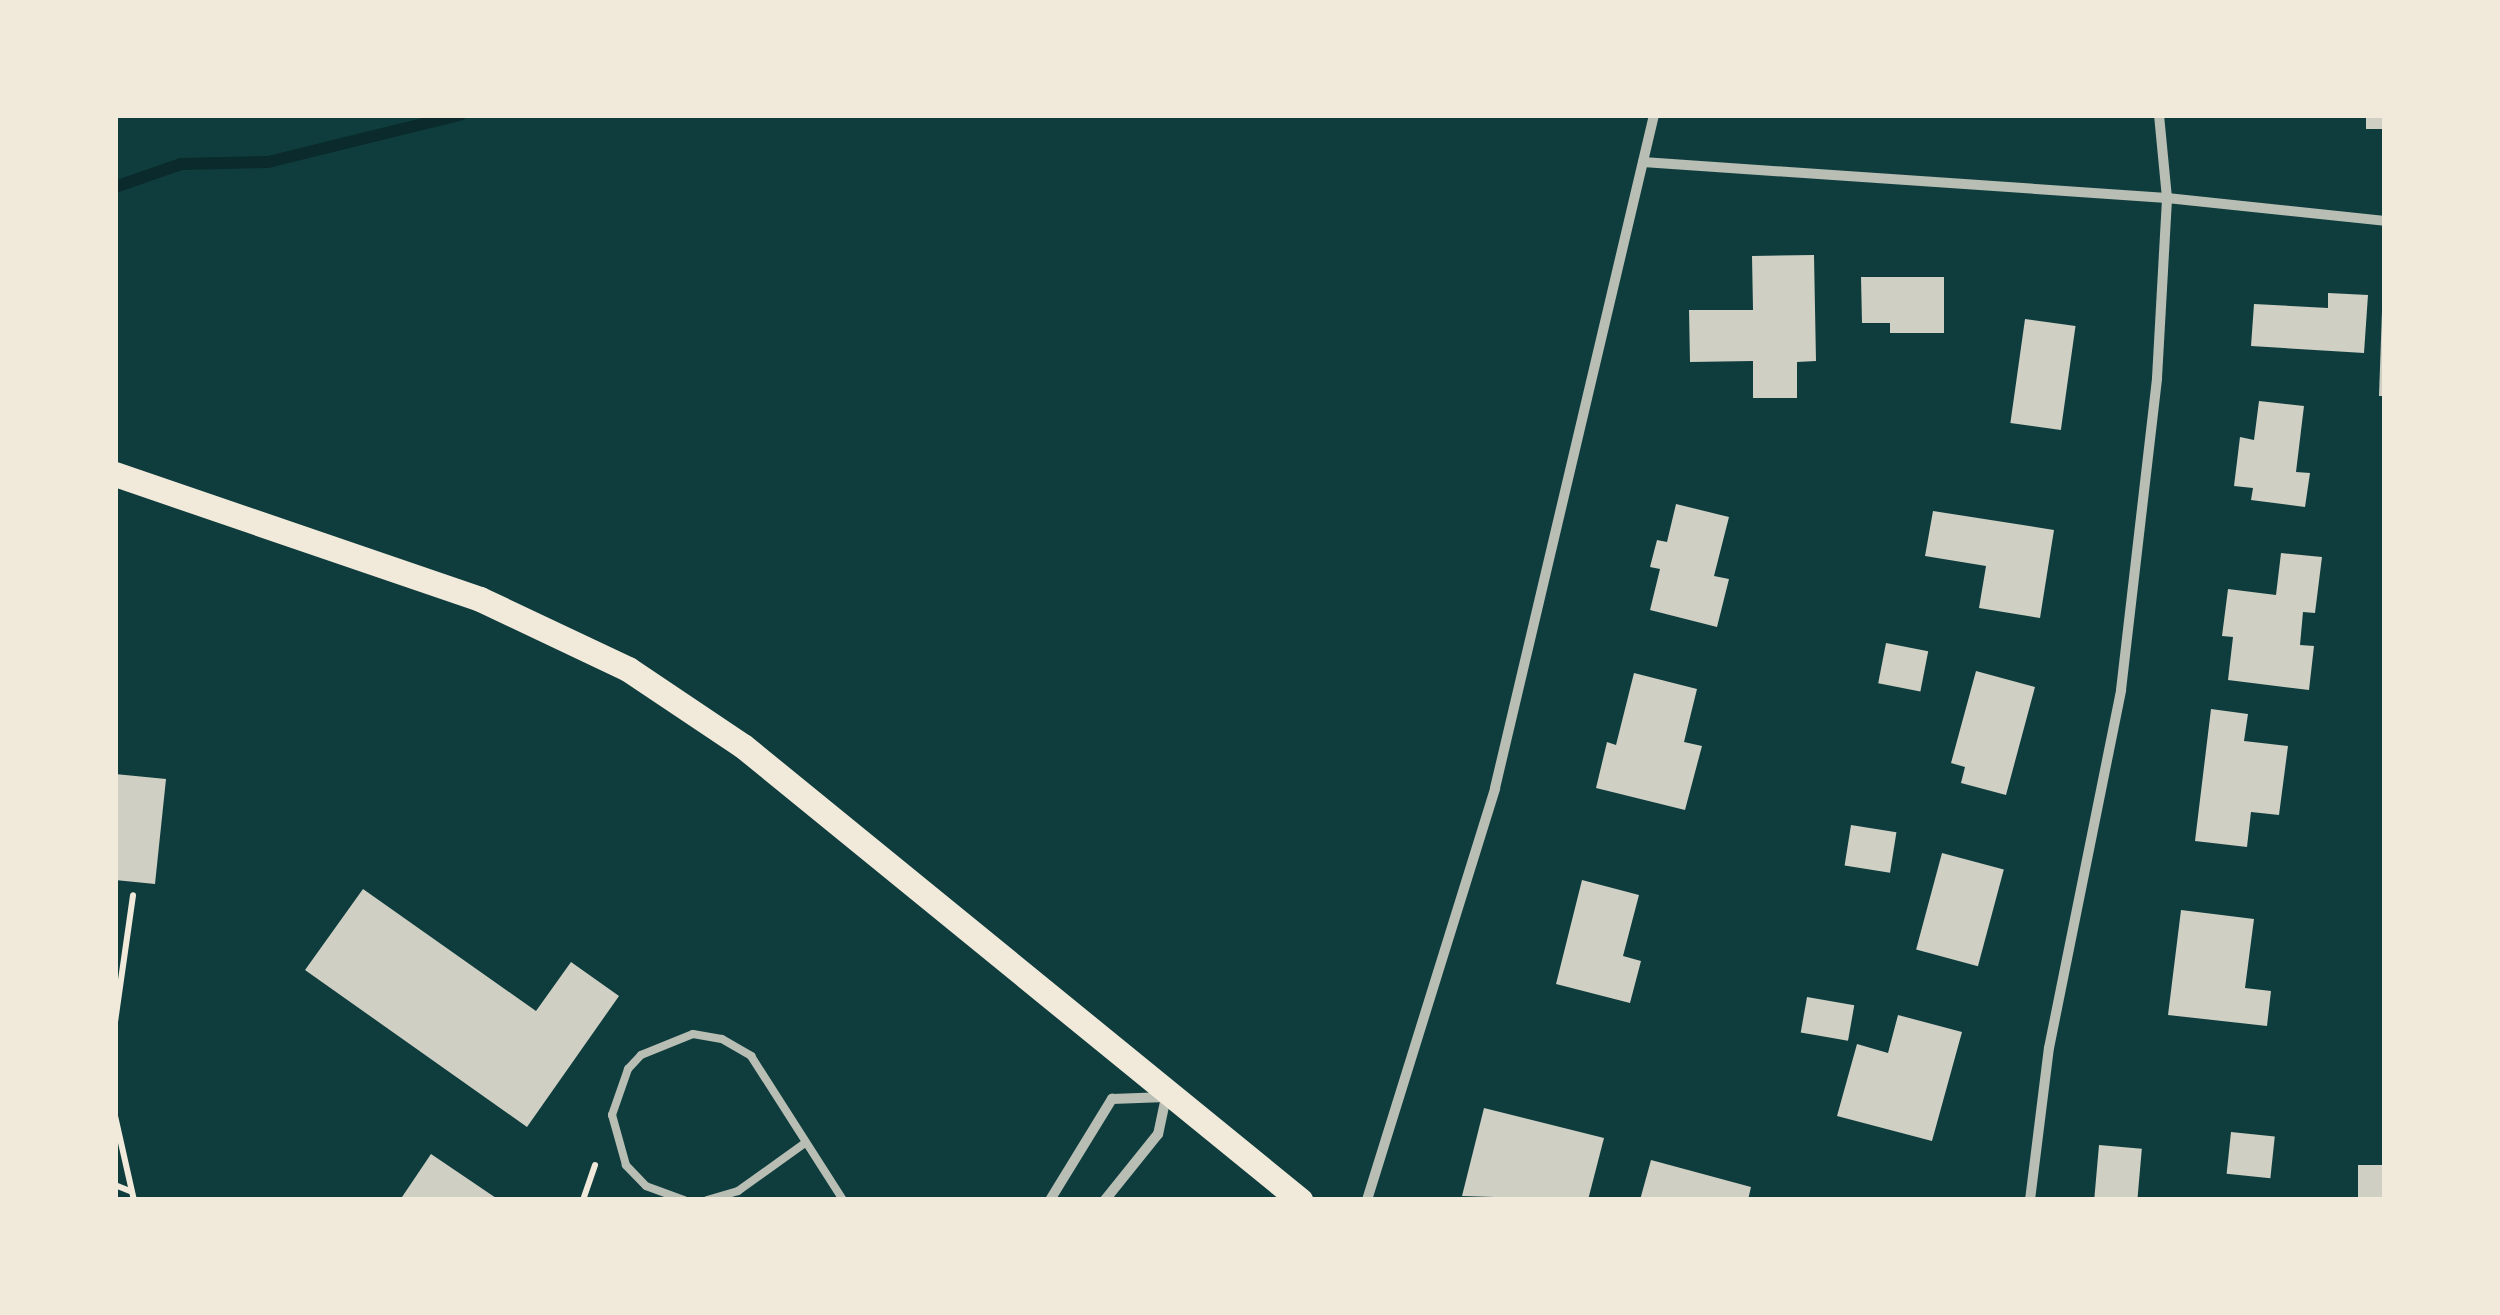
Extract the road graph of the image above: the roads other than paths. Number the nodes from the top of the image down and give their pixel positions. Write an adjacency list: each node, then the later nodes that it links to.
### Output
1 (1654, 115): 3 (street)
2 (2158, 115): 4 (street)
3 (1644, 162): 4 (street); 15 (street)
4 (2167, 198): 5 (street); 16 (street)
5 (2385, 221)
6 (115, 474): 7 (main road)
7 (1166, 1097): 12 (street); 13 (street); 14 (main road)
8 (804, 1143): 9 (lane); 10 (lane); 11 (lane)
9 (684, 1200)
10 (707, 1200)
11 (843, 1200)
12 (1050, 1200)
13 (1105, 1200)
14 (1300, 1200)
15 (1367, 1200)
16 (2030, 1200)

